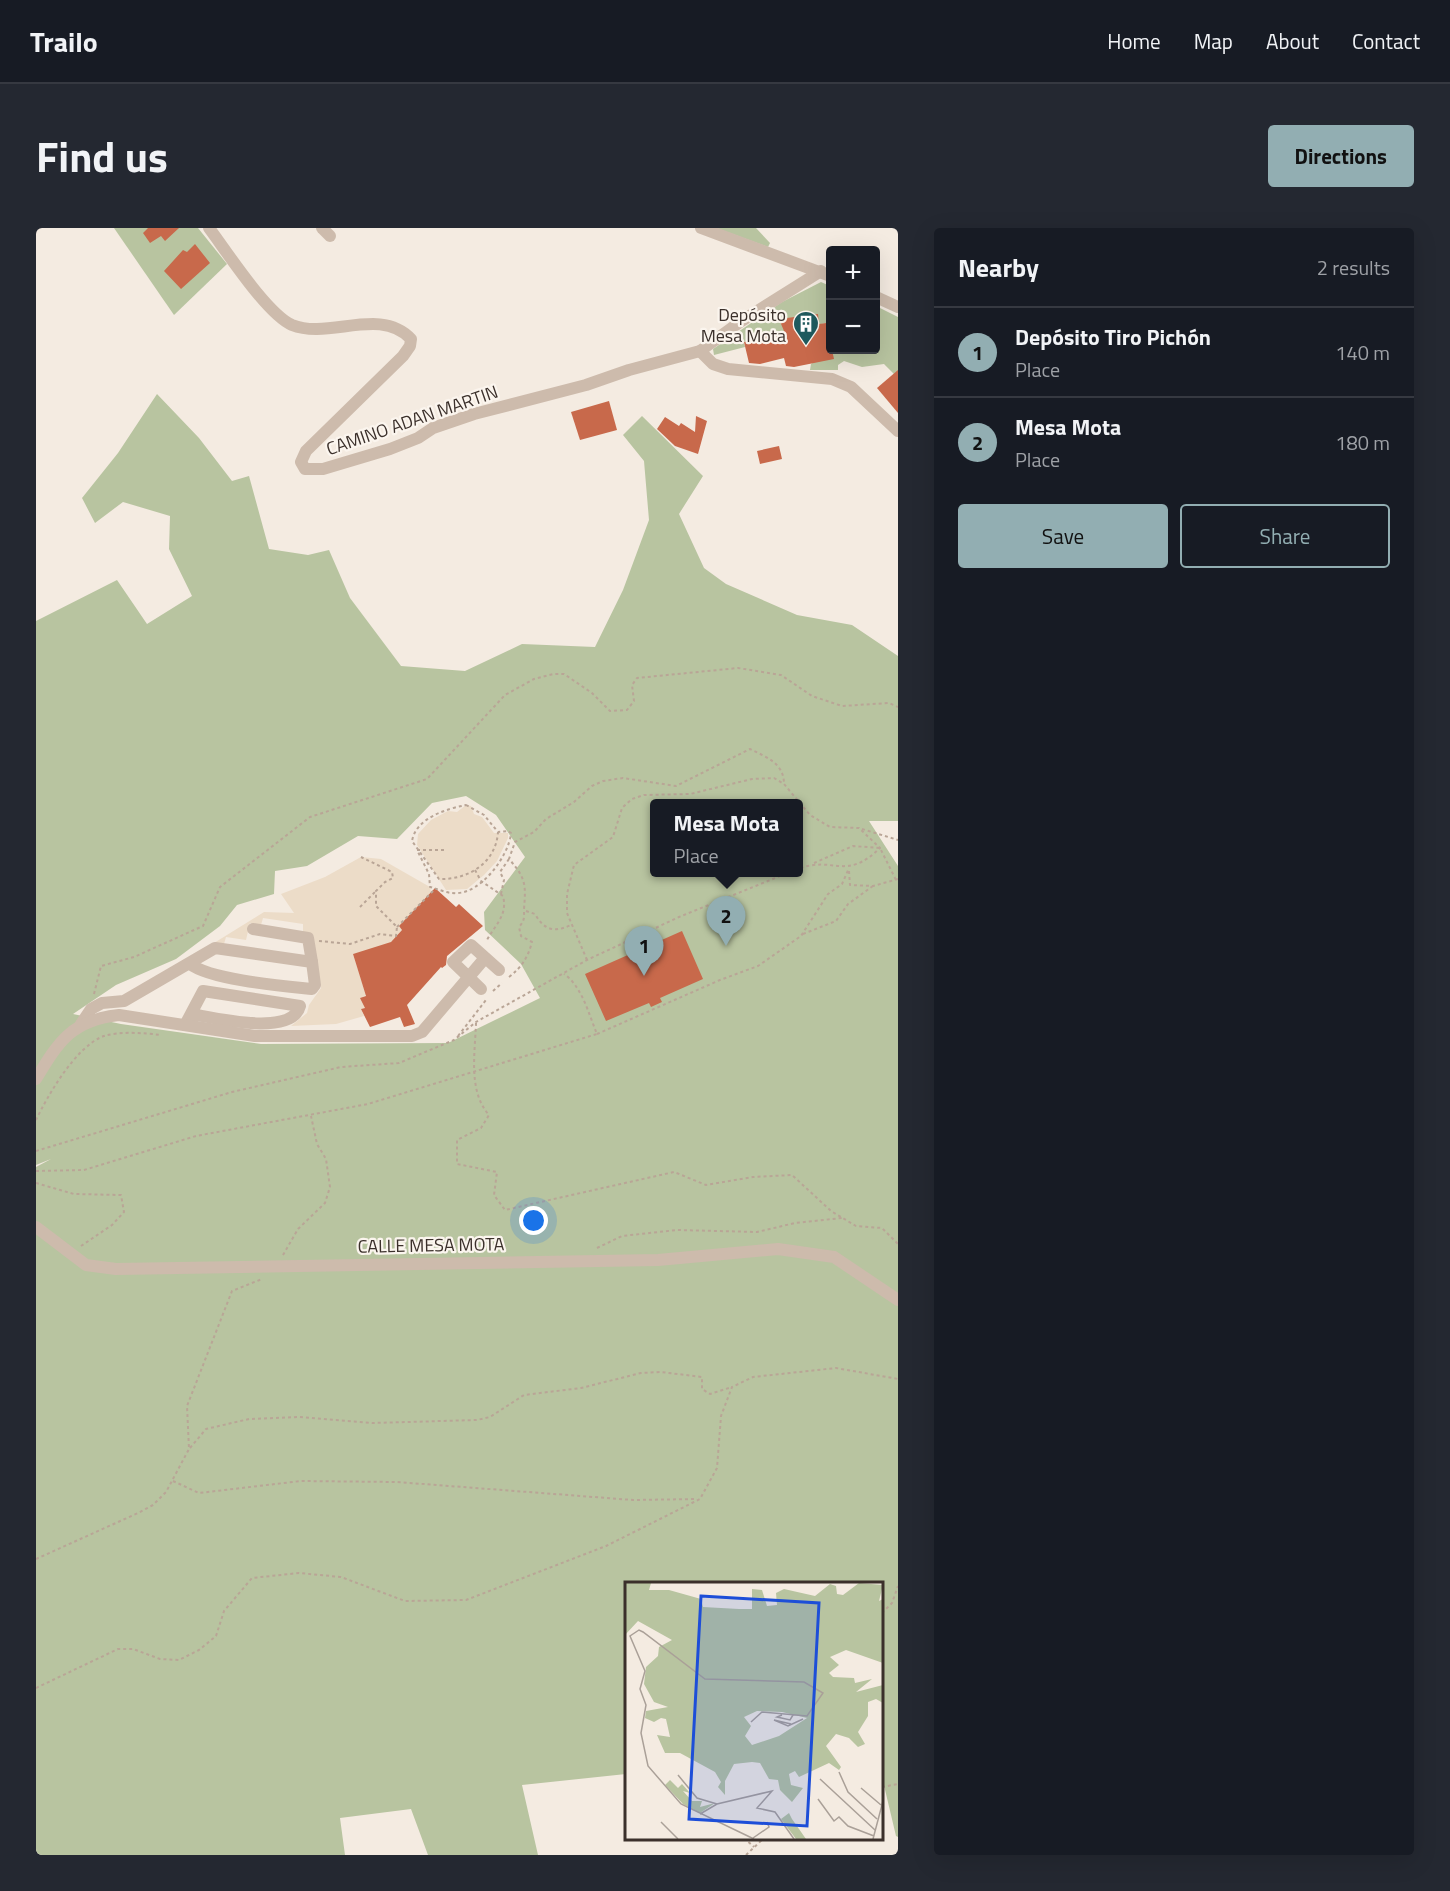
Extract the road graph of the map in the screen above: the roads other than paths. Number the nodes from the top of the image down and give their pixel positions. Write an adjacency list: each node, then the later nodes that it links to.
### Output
1 (209, 228): 6 (street, CAMINO ADAN MARTIN)
2 (701, 228): 3 (street)
3 (826, 274): 6 (street, CAMINO ADAN MARTIN)
4 (880, 299): 5 (street)
5 (898, 308)
6 (700, 351): 7 (street)
7 (898, 431)
8 (253, 929): 10 (street)
9 (485, 958): 12 (street); 13 (street); 13 (street)
10 (312, 962): 11 (street); 11 (street)
11 (190, 964): 16 (street)
12 (499, 970)
13 (467, 976): 14 (street); 15 (street)
14 (481, 989)
15 (188, 1020): 15 (street); 16 (street)
16 (81, 1023): 17 (street)
17 (36, 1079)
18 (36, 1227): 19 (street, CALLE MESA MOTA)
19 (898, 1300)

